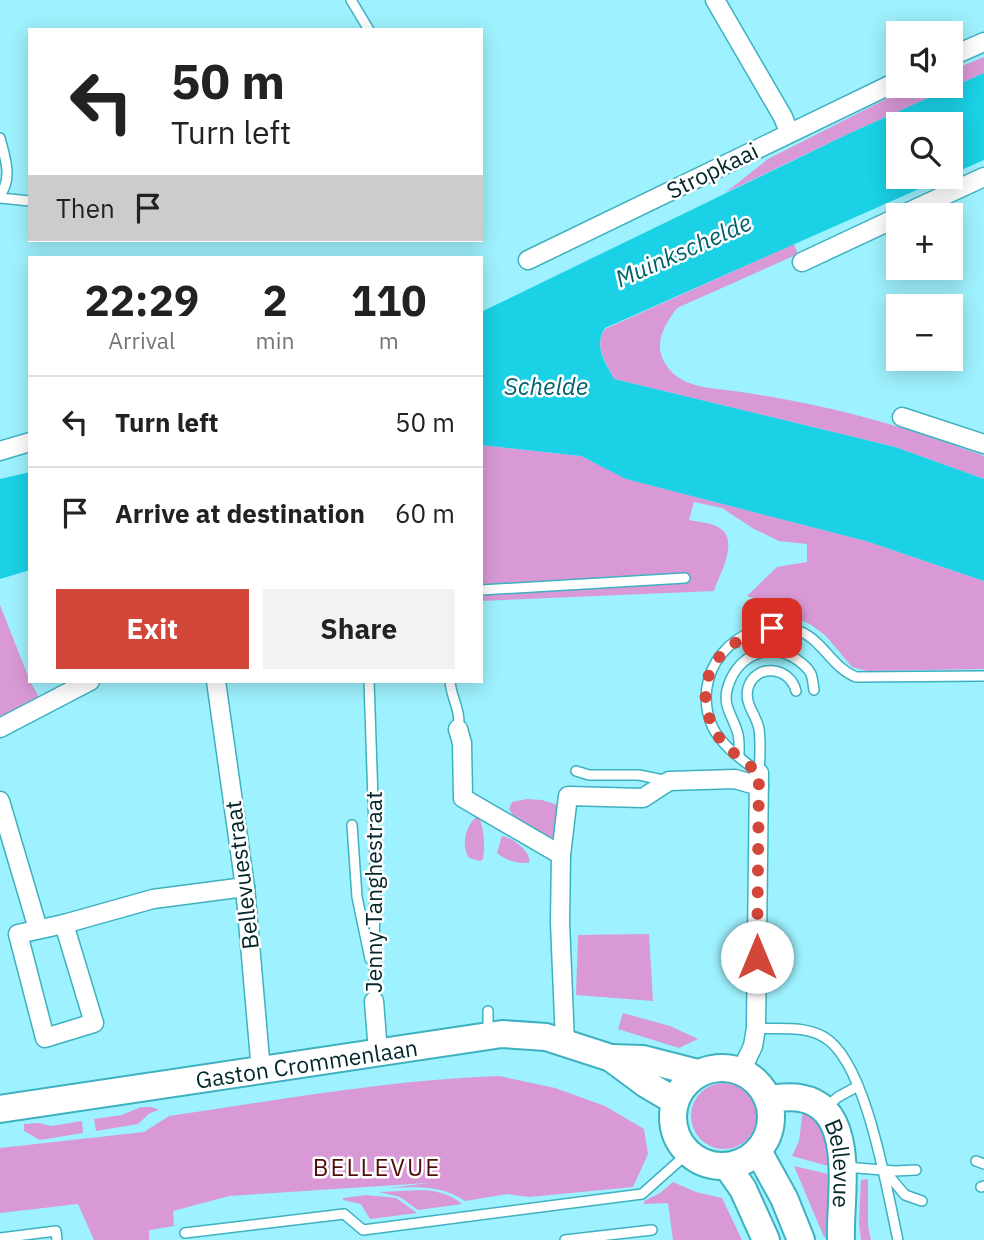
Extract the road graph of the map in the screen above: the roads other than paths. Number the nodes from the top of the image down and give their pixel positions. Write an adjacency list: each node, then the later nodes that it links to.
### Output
1 (352, 0): 3 (lane)
2 (715, 0): 7 (street)
3 (368, 28)
4 (984, 42): 5 (street)
5 (963, 51)
6 (886, 87): 7 (street, Stropkaai)
7 (789, 132): 14 (street, Stropkaai)
8 (0, 138): 10 (lane)
9 (984, 177): 12 (street)
10 (0, 197): 11 (lane)
11 (28, 201)
12 (928, 203)
13 (886, 223): 15 (street)
14 (528, 260)
15 (802, 262)
16 (902, 417): 18 (street)
17 (28, 443): 19 (street)
18 (984, 444)
19 (0, 451)
20 (684, 578): 21 (lane)
21 (483, 590)
22 (984, 677): 31 (lane)
23 (86, 683): 29 (street)
24 (216, 683): 38 (street, Bellevuestraat)
25 (369, 683): 41 (lane, Jenny Tanghestraat)
26 (450, 683): 30 (lane)
27 (814, 690): 31 (lane)
28 (796, 691): 33 (lane)
29 (0, 728)
30 (458, 729): 37 (street)
31 (739, 757): 33 (lane)
32 (576, 771): 34 (lane)
33 (759, 780): 34 (street); 43 (street)
34 (669, 781): 37 (street)
35 (0, 801): 40 (street)
36 (352, 825): 41 (lane)
37 (561, 855): 44 (street)
38 (245, 887): 39 (street); 47 (street, Bellevuestraat)
39 (64, 924): 40 (street); 40 (street)
40 (38, 929)
41 (374, 977): 42 (lane, Jenny Tanghestraat)
42 (374, 1000): 45 (street, Jenny Tanghestraat)
43 (756, 1028): 48 (street); 50 (lane)
44 (565, 1043): 45 (street, Gaston Crommenlaan); 46 (street, Gaston Crommenlaan)
45 (378, 1052): 47 (street, Gaston Crommenlaan)
46 (611, 1058): 49 (street, Gaston Crommenlaan); 52 (street, Gaston Crommenlaan)
47 (261, 1071): 54 (street, Gaston Crommenlaan)
48 (741, 1071): 49 (street, Gaston Crommenlaan); 51 (street)
49 (698, 1073): 52 (street)
50 (858, 1086): 53 (lane); 59 (lane)
51 (768, 1099): 53 (street, Bellevue); 55 (street)
52 (675, 1101): 56 (street)
53 (824, 1108): 58 (street, Bellevue)
54 (0, 1109)
55 (758, 1151): 57 (street); 68 (street)
56 (688, 1153): 57 (street); 63 (lane)
57 (727, 1166): 67 (street)
58 (843, 1167): 59 (lane); 69 (street, Bellevue)
59 (884, 1170): 60 (lane); 61 (lane); 70 (lane)
60 (916, 1170)
61 (922, 1201)
62 (652, 1230): 66 (lane)
63 (185, 1233)
64 (0, 1238): 65 (lane)
65 (57, 1240)
66 (565, 1240)
67 (766, 1240)
68 (801, 1240)
69 (841, 1240)
70 (898, 1240)

